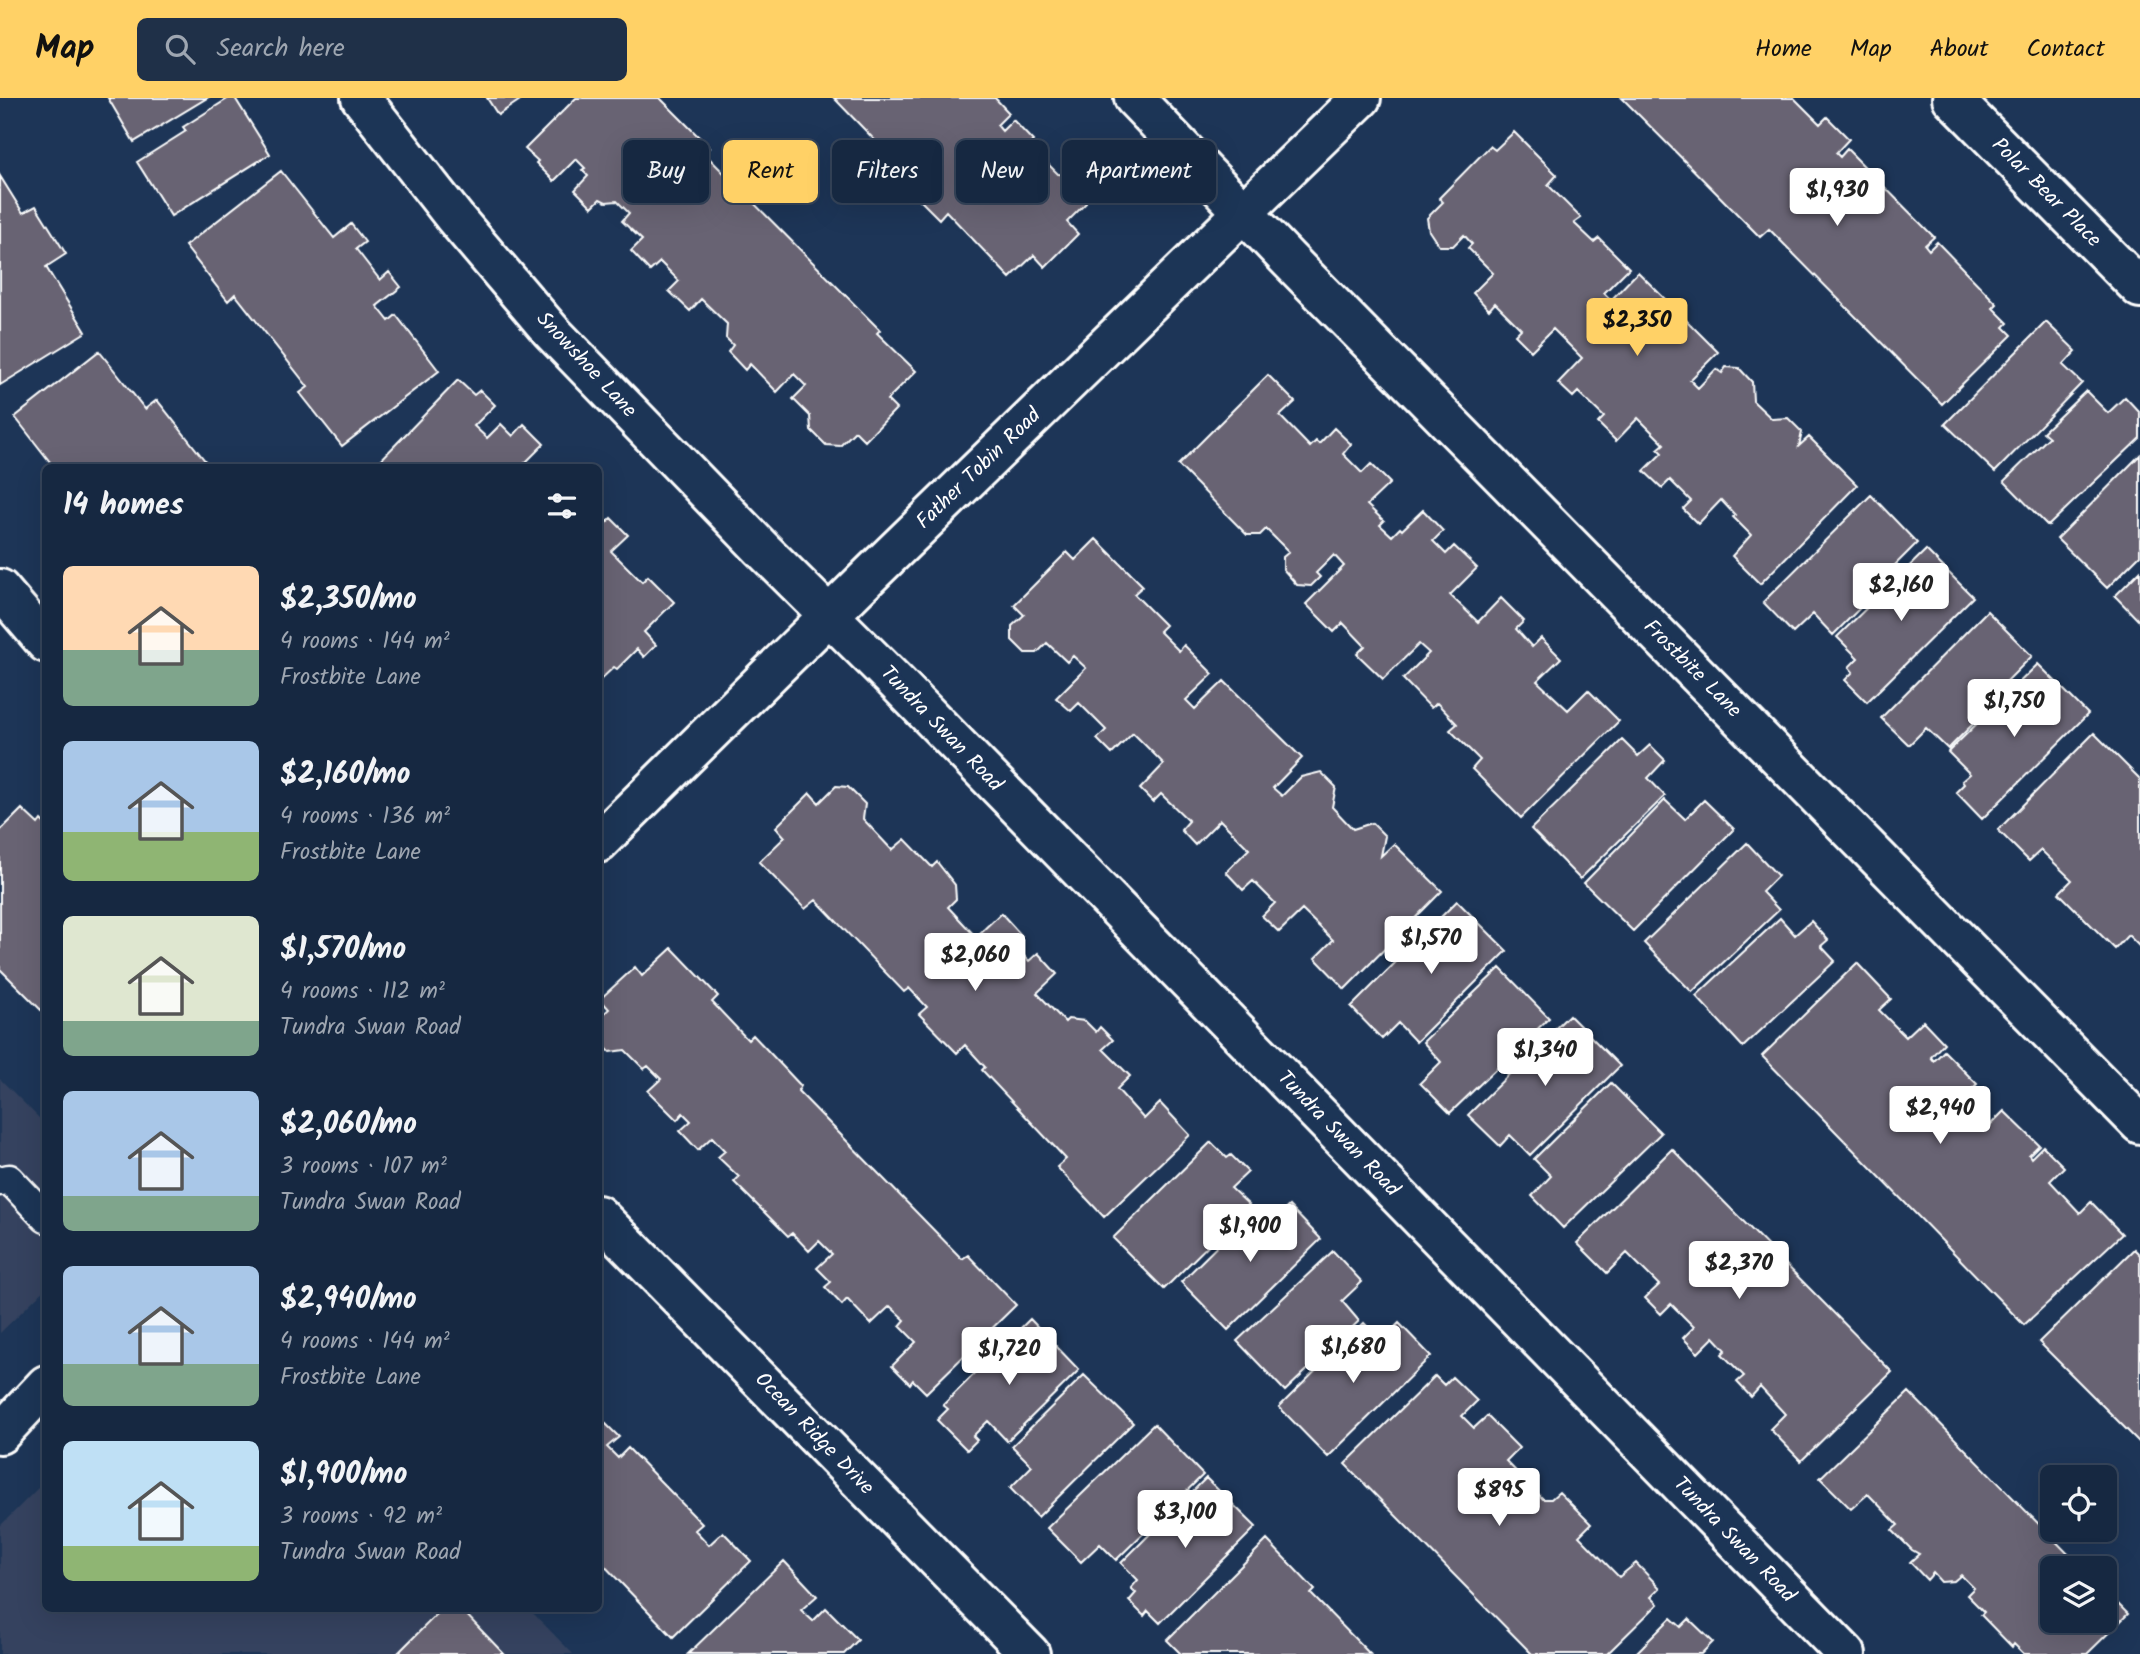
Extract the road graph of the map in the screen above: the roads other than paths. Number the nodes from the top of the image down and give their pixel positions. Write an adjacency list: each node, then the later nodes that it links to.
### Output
1 (361, 98): 8 (street, Snowshoe Lane)
2 (1134, 98): 5 (street, Frostbite Lane)
3 (1361, 98): 5 (street, Father Tobin Road)
4 (1952, 98): 6 (street, Polar Bear Place)
5 (1243, 213): 8 (street, Father Tobin Road); 11 (street, Frostbite Lane)
6 (2140, 288)
7 (0, 589): 9 (street)
8 (829, 615): 10 (street, Father Tobin Road); 18 (street, Tundra Swan Road)
9 (42, 638)
10 (602, 839)
11 (2140, 1124)
12 (0, 1181): 13 (lane)
13 (42, 1214)
14 (602, 1219): 17 (street, Ocean Ridge Drive)
15 (42, 1389): 16 (street)
16 (0, 1434)
17 (1030, 1654)
18 (1846, 1654)

